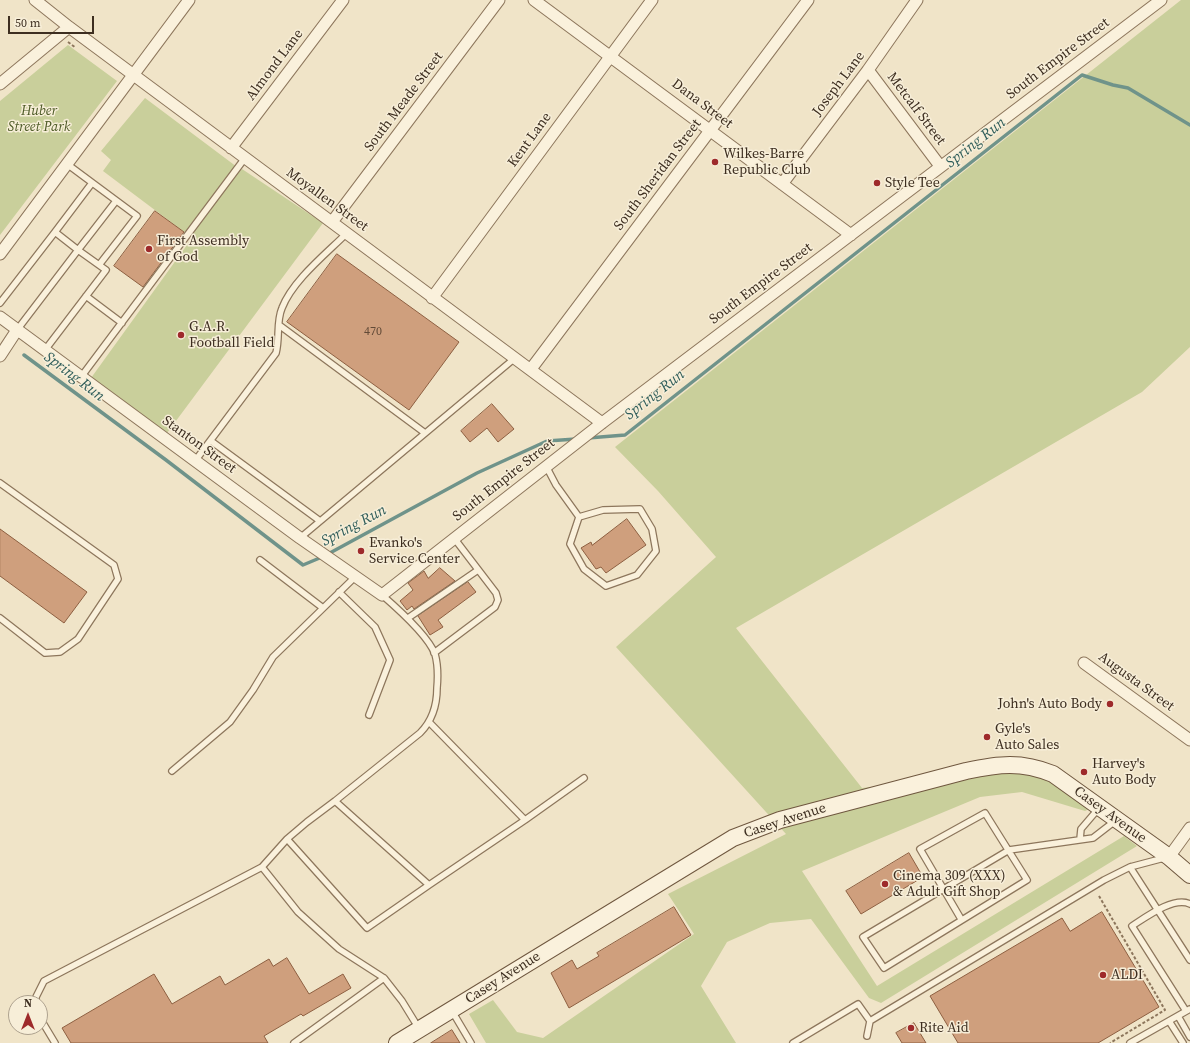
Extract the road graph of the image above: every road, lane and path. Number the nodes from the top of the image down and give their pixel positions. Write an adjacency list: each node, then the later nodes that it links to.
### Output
1 (35, 0): 10 (street, Moyallen Street)
2 (189, 0): 15 (street)
3 (343, 0): 18 (street, Almond Lane)
4 (499, 0): 25 (street, South Meade Street)
5 (534, 0): 13 (street, Dana Street)
6 (652, 0): 13 (street, Kent Lane)
7 (808, 0): 17 (street, South Sheridan Street)
8 (918, 0): 14 (street, Joseph Lane)
9 (1162, 0): 21 (street, South Empire Street)
10 (69, 28): 15 (street, Moyallen Street); 16 (street)
11 (68, 42): 12 (path)
12 (80, 51)
13 (610, 55): 17 (street, Dana Street); 33 (street, Kent Lane)
14 (868, 70): 21 (street, Metcalf Street); 23 (street, Joseph Lane)
15 (134, 75): 18 (street, Moyallen Street); 20 (street)
16 (0, 84)
17 (711, 130): 23 (street, Dana Street); 42 (street, South Sheridan Street)
18 (231, 148): 19 (street, Moyallen Street)
19 (245, 158): 25 (street, Moyallen Street); 36 (lane)
20 (67, 164): 22 (lane); 30 (street)
21 (940, 166): 28 (street, South Empire Street)
22 (92, 182): 24 (lane); 26 (lane)
23 (782, 184): 28 (street, Dana Street)
24 (116, 201): 29 (lane); 31 (lane)
25 (332, 222): 27 (street, Moyallen Street)
26 (55, 232): 29 (lane); 34 (lane)
27 (347, 233): 33 (street, Moyallen Street); 37 (lane)
28 (851, 235): 44 (street, South Empire Street)
29 (78, 250): 31 (lane); 38 (lane)
30 (0, 254)
31 (99, 265): 32 (lane)
32 (86, 296): 36 (lane); 39 (lane)
33 (432, 298): 41 (street, Moyallen Street)
34 (0, 303)
35 (0, 317): 38 (street, Stanton Street)
36 (122, 323): 43 (lane)
37 (279, 325): 45 (lane); 46 (lane)
38 (17, 330): 39 (street, Stanton Street); 40 (street)
39 (45, 350): 43 (street, Stanton Street)
40 (0, 356)
41 (516, 358): 42 (street, Moyallen Street); 45 (lane)
42 (531, 369): 44 (street, Moyallen Street)
43 (81, 377): 47 (street, Stanton Street)
44 (602, 423): 48 (street, South Empire Street)
45 (425, 434): 51 (lane)
46 (211, 441): 47 (lane); 51 (lane)
47 (195, 461): 52 (street, Stanton Street)
48 (546, 466): 50 (lane); 53 (street, South Empire Street)
49 (0, 483): 60 (lane)
50 (579, 517): 50 (lane)
51 (320, 521): 52 (lane)
52 (300, 538): 56 (street, Stanton Street)
53 (454, 538): 55 (lane); 58 (street, South Empire Street)
54 (260, 560): 59 (lane)
55 (478, 570): 61 (lane); 62 (lane)
56 (355, 577): 57 (lane); 58 (street, Stanton Street)
57 (339, 592): 59 (lane); 64 (lane)
58 (382, 595): 61 (lane)
59 (323, 608): 67 (lane)
60 (0, 618)
61 (408, 618): 62 (lane)
62 (434, 653): 65 (lane)
63 (1084, 663): 66 (street, Augusta Street)
64 (369, 714)
65 (430, 723): 69 (lane); 71 (lane)
66 (1190, 740)
67 (172, 771)
68 (584, 778): 71 (lane)
69 (335, 802): 74 (lane); 81 (lane)
70 (1100, 807): 72 (street, Casey Avenue); 75 (lane); 90 (street, Casey Avenue)
71 (525, 820): 81 (lane)
72 (1117, 820): 75 (lane); 77 (street, Casey Avenue)
73 (1190, 828): 77 (street)
74 (287, 839): 78 (lane); 81 (lane)
75 (1080, 839): 76 (lane)
76 (1009, 850): 82 (lane); 82 (lane); 86 (lane)
77 (1169, 857): 79 (lane); 80 (street, Casey Avenue)
78 (262, 866): 88 (lane); 89 (lane)
79 (1130, 867): 85 (lane); 93 (lane)
80 (1190, 875)
81 (429, 884)
82 (944, 889): 86 (lane); 86 (lane)
83 (1099, 896): 104 (path)
84 (1190, 904): 85 (lane)
85 (1158, 910): 87 (lane); 91 (lane)
86 (962, 919)
87 (1190, 960)
88 (384, 978): 95 (lane); 100 (lane)
89 (37, 995)
90 (452, 1010): 95 (street, Casey Avenue); 102 (lane)
91 (1188, 1010): 92 (lane)
92 (1178, 1016): 94 (lane); 98 (lane)
93 (870, 1021): 97 (lane); 103 (lane)
94 (1169, 1021): 105 (lane); 106 (lane)
95 (419, 1029): 101 (street, Casey Avenue)
96 (48, 1031): 99 (lane)
97 (867, 1036)
98 (1190, 1037)
99 (55, 1043)
100 (294, 1043)
101 (397, 1043)
102 (471, 1043)
103 (793, 1043)
104 (1110, 1043)
105 (1130, 1043)
106 (1183, 1043)

